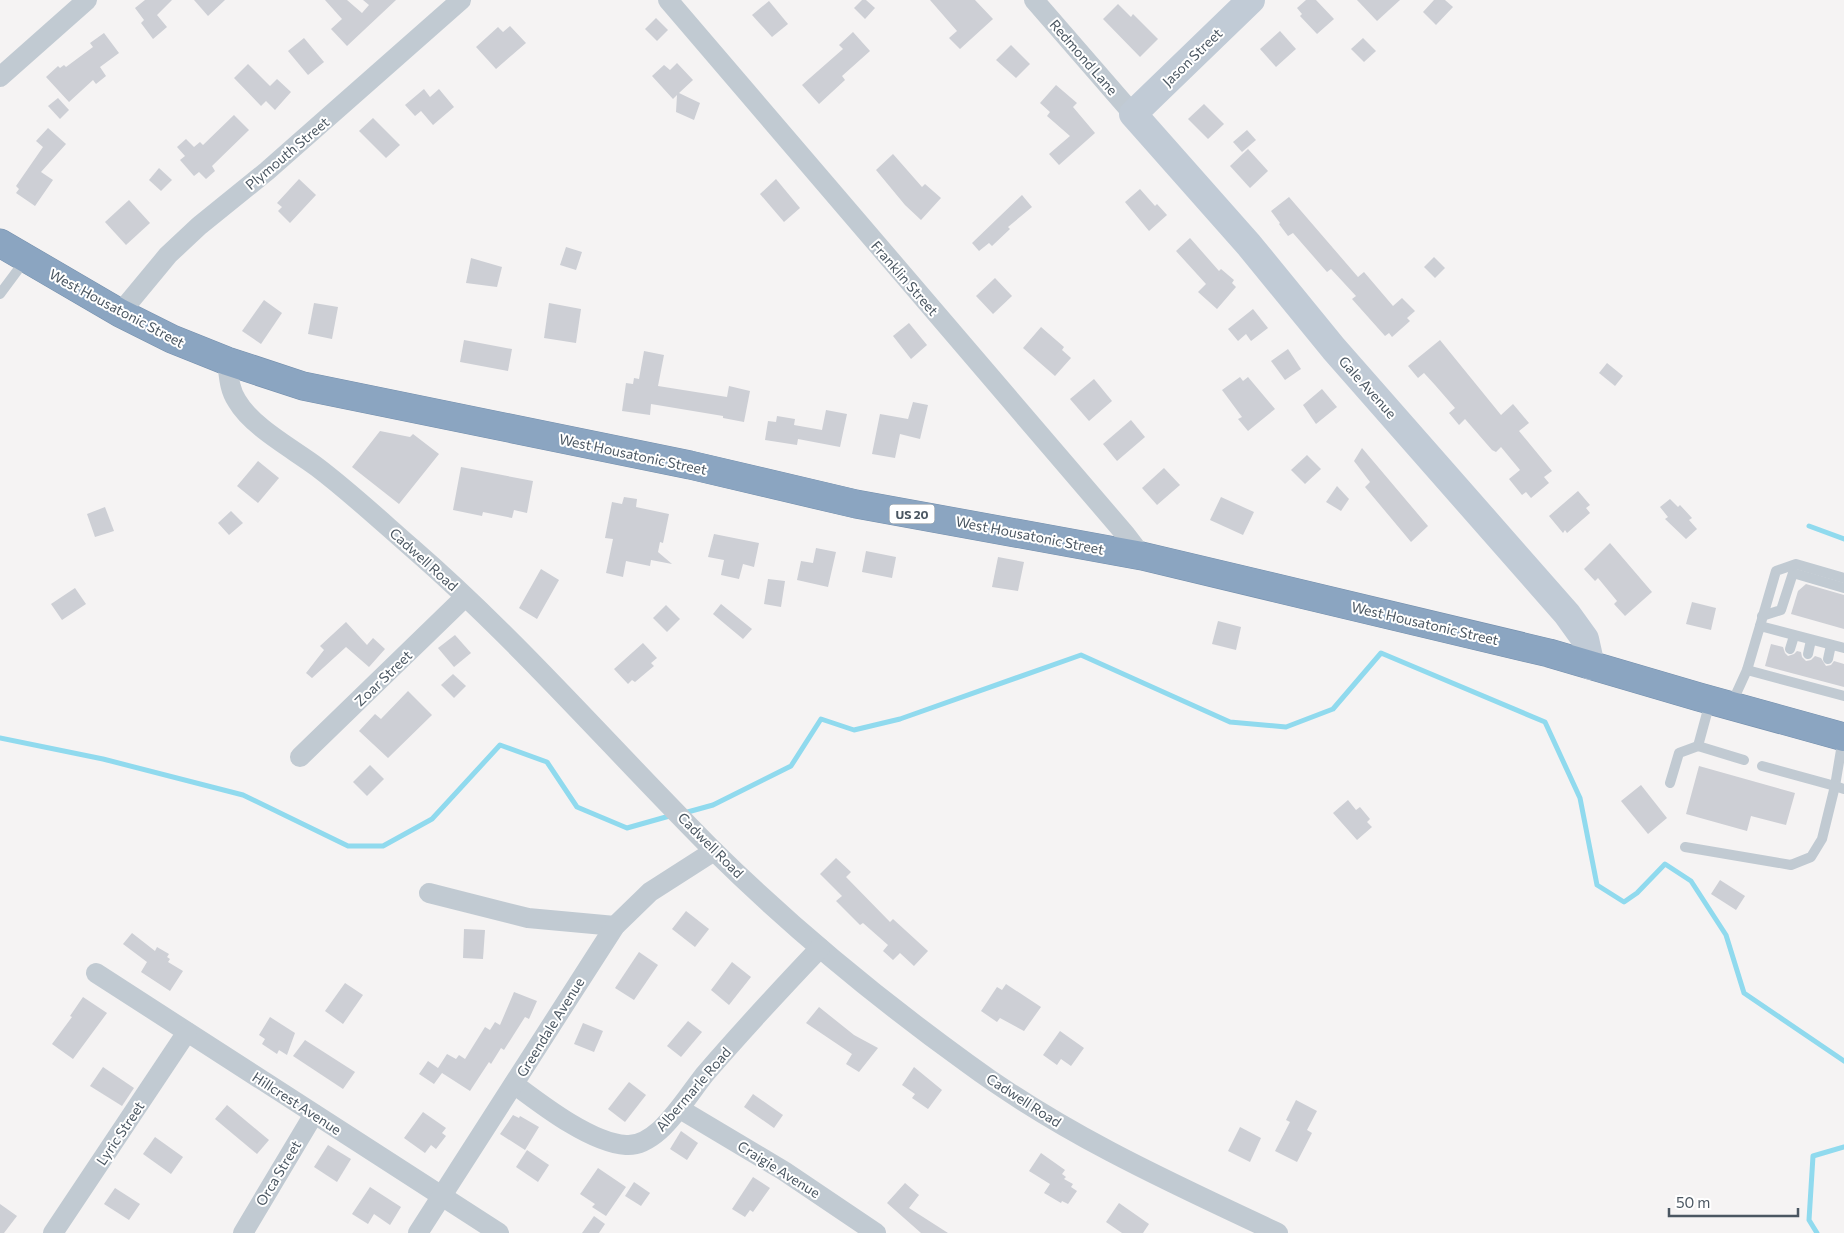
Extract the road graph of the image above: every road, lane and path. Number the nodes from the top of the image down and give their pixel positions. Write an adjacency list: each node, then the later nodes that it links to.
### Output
1 (87, 0): 6 (street)
2 (461, 0): 11 (street, Plymouth Street)
3 (668, 0): 13 (street, Franklin Street)
4 (1034, 0): 7 (street, Redmond Lane)
5 (1251, 0): 7 (street, Jason Street)
6 (0, 77)
7 (1133, 114): 25 (street, Gale Avenue)
8 (0, 243): 9 (highway, West Housatonic Street / US 20)
9 (26, 258): 10 (lane); 11 (highway, West Housatonic Street / US 20)
10 (0, 294)
11 (120, 312): 12 (highway, West Housatonic Street / US 20)
12 (227, 361): 13 (highway, West Housatonic Street / US 20); 16 (street, Cadwell Road)
13 (1142, 556): 25 (highway, West Housatonic Street / US 20)
14 (1844, 578): 17 (lane)
15 (1844, 588): 17 (lane)
16 (465, 597): 31 (street, Zoar Street); 37 (street, Cadwell Road)
17 (1761, 621): 18 (lane); 26 (lane)
18 (1794, 636): 19 (lane); 22 (lane)
19 (1811, 640): 20 (lane); 23 (lane)
20 (1831, 646): 21 (lane); 24 (lane)
21 (1844, 648)
22 (1790, 649)
23 (1808, 654)
24 (1828, 659)
25 (1591, 666): 28 (highway, West Housatonic Street / US 20)
26 (1747, 670): 27 (lane); 28 (lane)
27 (1841, 693)
28 (1720, 703): 29 (highway, West Housatonic Street / US 20); 30 (lane)
29 (1844, 737): 35 (lane)
30 (1698, 746): 32 (lane); 34 (lane)
31 (300, 757)
32 (1744, 760)
33 (1762, 766): 35 (lane)
34 (1670, 782)
35 (1839, 788): 36 (lane)
36 (1685, 847)
37 (714, 851): 39 (street, Greendale Avenue); 40 (street, Cadwell Road)
38 (429, 893): 39 (street)
39 (615, 926): 43 (street, Greendale Avenue)
40 (820, 948): 44 (street, Albermarle Road); 52 (street, Cadwell Road)
41 (96, 973): 42 (street, Hillcrest Avenue)
42 (187, 1032): 45 (street, Hillcrest Avenue); 47 (street, Lyric Street)
43 (514, 1084): 44 (street, Albermarle Road); 46 (street, Greendale Avenue)
44 (680, 1109): 51 (street, Craigie Avenue)
45 (314, 1114): 46 (street, Hillcrest Avenue); 48 (street, Orca Street)
46 (443, 1196): 49 (street, Greendale Avenue); 50 (street, Hillcrest Avenue)
47 (53, 1233)
48 (243, 1233)
49 (418, 1233)
50 (499, 1233)
51 (876, 1233)
52 (1278, 1233)

